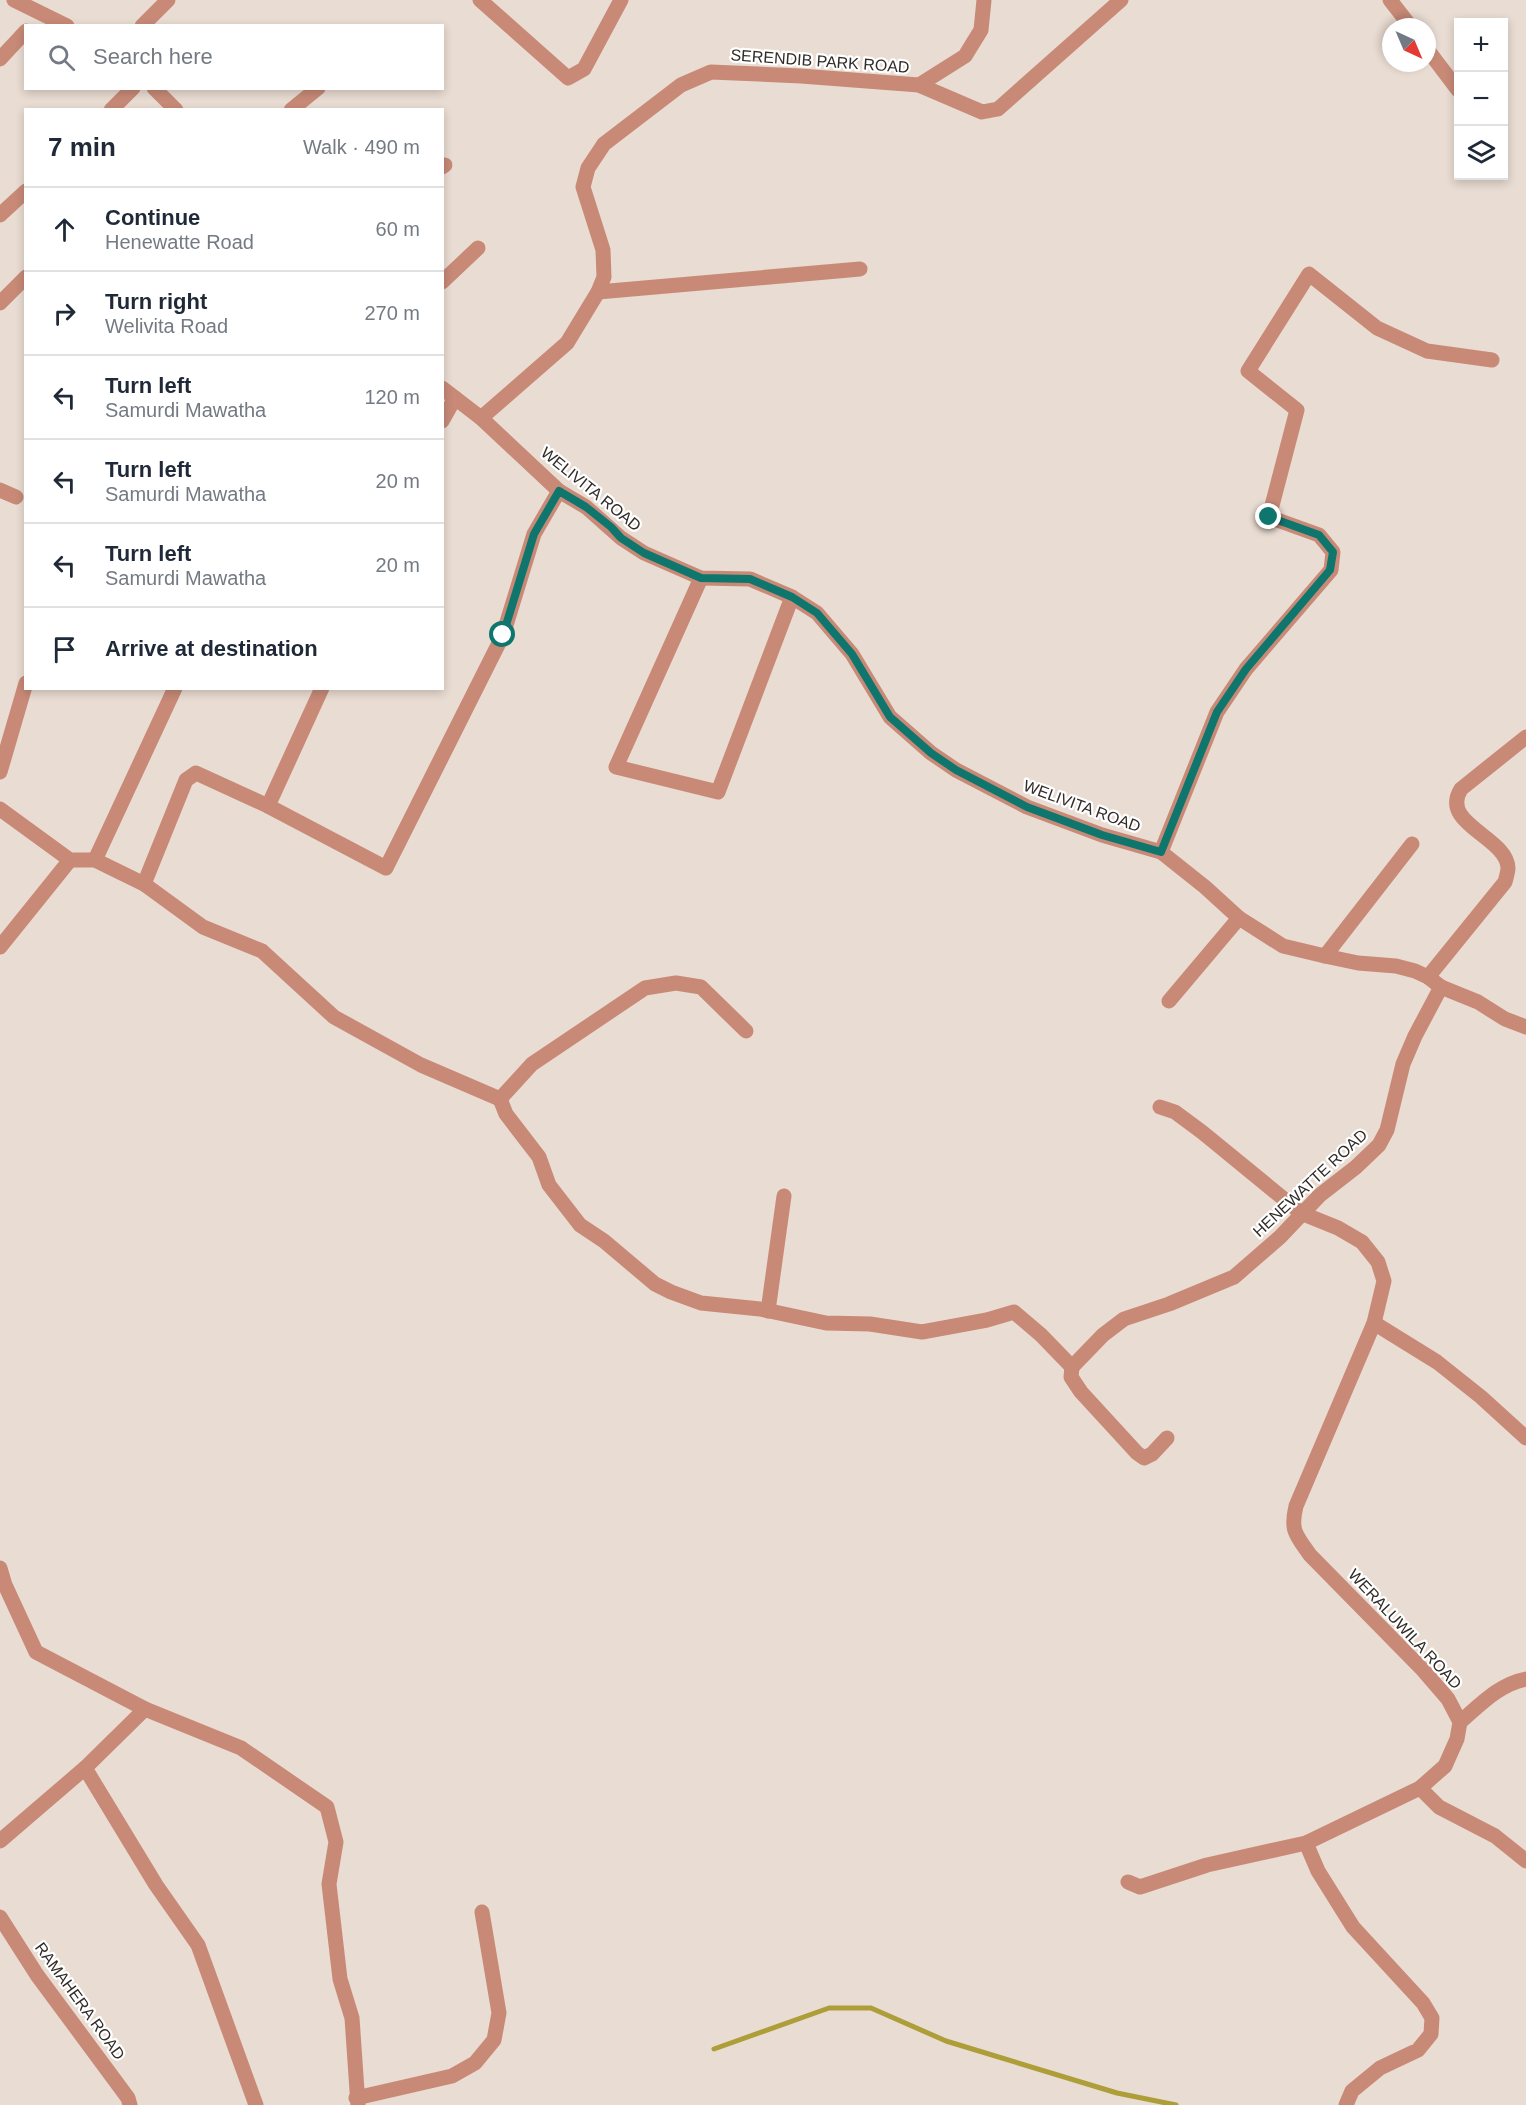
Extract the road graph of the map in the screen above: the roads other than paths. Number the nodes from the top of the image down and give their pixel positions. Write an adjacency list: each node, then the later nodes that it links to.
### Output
1 (14, 0): 8 (street)
2 (168, 0): 12 (street)
3 (480, 0): 4 (street)
4 (621, 0)
5 (984, 0): 16 (street)
6 (1121, 0): 16 (street, SERENDIB PARK ROAD)
7 (1390, 0): 9 (street)
8 (42, 13): 10 (street); 11 (street)
9 (1404, 18)
10 (33, 24)
11 (63, 24)
12 (144, 24)
13 (24, 33): 14 (street)
14 (0, 59)
15 (1436, 61): 17 (street)
16 (919, 85): 30 (street, SERENDIB PARK ROAD)
17 (1454, 85)
18 (131, 90): 21 (street)
19 (156, 90): 22 (street)
20 (316, 90): 23 (street)
21 (113, 108)
22 (174, 108)
23 (293, 108)
24 (24, 193): 25 (street)
25 (0, 215)
26 (478, 248): 29 (street)
27 (860, 269): 30 (street)
28 (24, 279): 31 (street)
29 (444, 280)
30 (598, 292): 36 (street, SERENDIB PARK ROAD)
31 (0, 303)
32 (1492, 360): 50 (street)
33 (444, 390): 34 (street, WELIVITA ROAD)
34 (455, 398): 35 (street); 36 (street, WELIVITA ROAD)
35 (444, 417)
36 (481, 418): 38 (street, WELIVITA ROAD)
37 (0, 490): 39 (street)
38 (559, 491): 40 (street, WELIVITA ROAD); 47 (street)
39 (16, 497)
40 (701, 578): 41 (street, WELIVITA ROAD); 41 (street)
41 (792, 597): 50 (street, WELIVITA ROAD)
42 (24, 690): 46 (street)
43 (174, 690): 52 (street)
44 (321, 690): 47 (street)
45 (1526, 737): 57 (street)
46 (0, 772)
47 (268, 806): 53 (street)
48 (0, 809): 51 (street)
49 (1412, 844): 56 (street)
50 (1161, 852): 54 (street, WELIVITA ROAD)
51 (70, 860): 52 (street); 55 (street)
52 (95, 860): 53 (street)
53 (144, 884): 62 (street)
54 (1239, 918): 56 (street, WELIVITA ROAD); 59 (street)
55 (0, 947)
56 (1325, 957): 57 (street, WELIVITA ROAD)
57 (1428, 977): 58 (street, WELIVITA ROAD)
58 (1441, 987): 60 (street, WELIVITA ROAD); 65 (street, HENEWATTE ROAD)
59 (1168, 1001)
60 (1526, 1027)
61 (746, 1031): 62 (street)
62 (500, 1099): 66 (street)
63 (1160, 1107): 65 (street)
64 (784, 1196): 66 (street)
65 (1301, 1213): 67 (street); 68 (street, HENEWATTE ROAD)
66 (768, 1311): 68 (street)
67 (1374, 1323): 70 (street); 74 (street, WERALUWILA ROAD)
68 (1072, 1367): 69 (street)
69 (1167, 1438)
70 (1526, 1438)
71 (0, 1568): 73 (street)
72 (1526, 1678): 74 (street)
73 (145, 1709): 75 (street); 83 (street)
74 (1460, 1722): 76 (street)
75 (84, 1768): 77 (street); 85 (street)
76 (1420, 1788): 78 (street); 79 (street)
77 (0, 1841)
78 (1306, 1843): 80 (street); 86 (street)
79 (1526, 1861)
80 (1128, 1882)
81 (482, 1912): 83 (street)
82 (0, 1917): 84 (street, RAMAHERA ROAD)
83 (357, 2101)
84 (130, 2105)
85 (256, 2105)
86 (1346, 2105)

